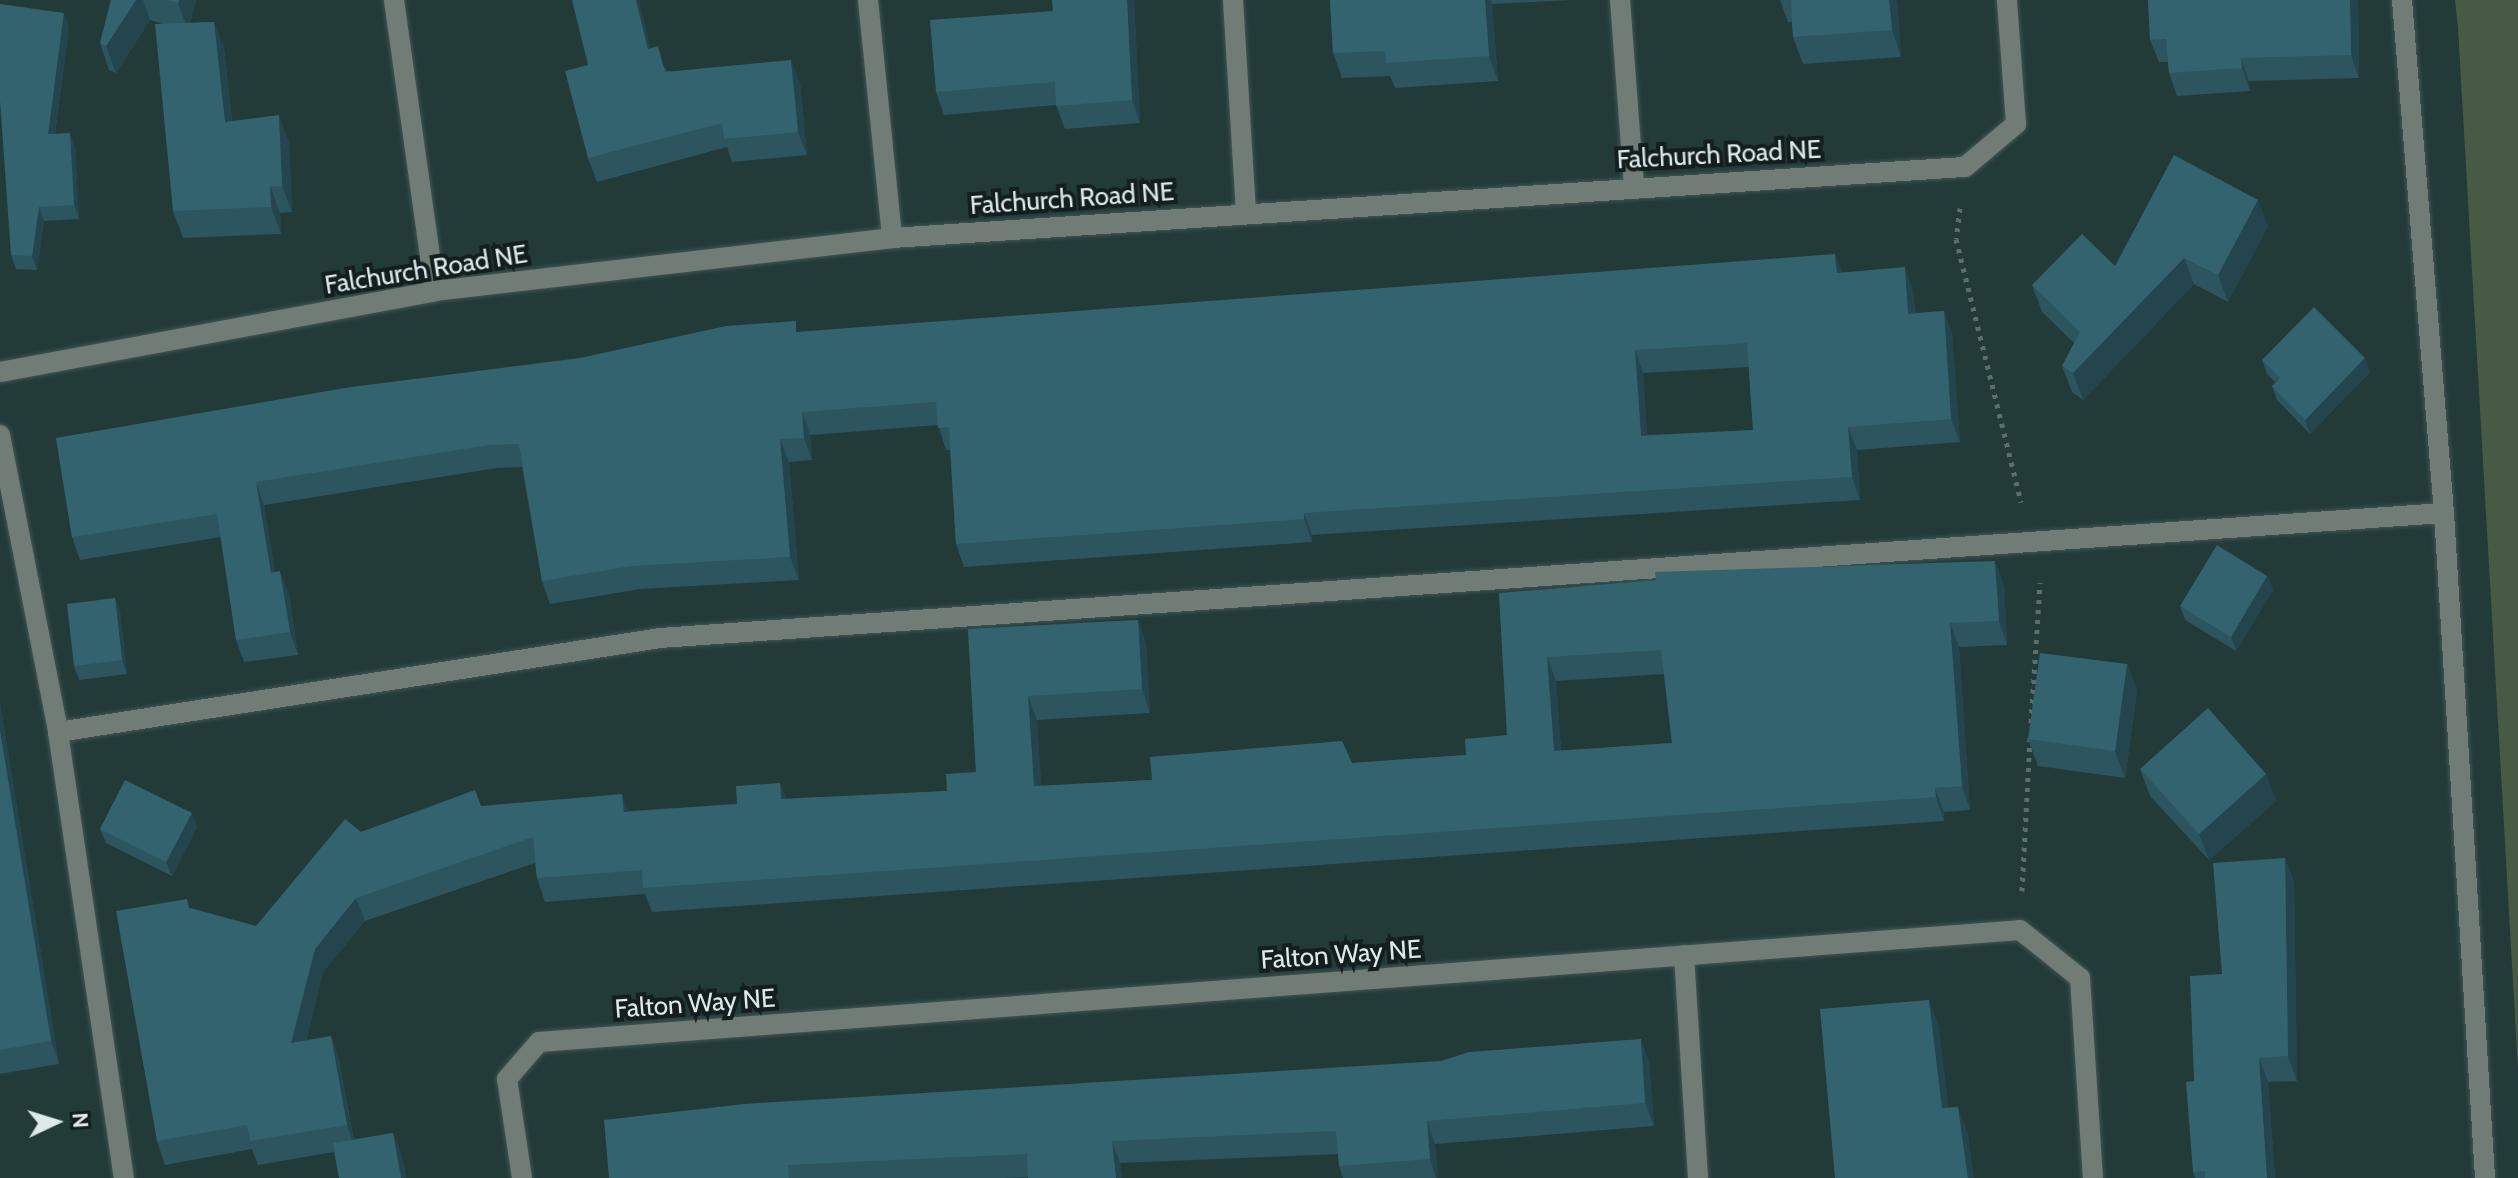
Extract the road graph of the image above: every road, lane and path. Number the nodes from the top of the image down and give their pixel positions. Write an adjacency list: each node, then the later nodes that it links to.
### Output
1 (394, 0): 10 (street)
2 (868, 0): 9 (street)
3 (1233, 0): 8 (street)
4 (1620, 0): 7 (street)
5 (2007, 0): 7 (street, Falchurch Road NE)
6 (2402, 0): 13 (street)
7 (1634, 185): 8 (street, Falchurch Road NE)
8 (1246, 212): 9 (street, Falchurch Road NE)
9 (892, 238): 10 (street, Falchurch Road NE)
10 (435, 291): 11 (street, Falchurch Road NE)
11 (0, 372)
12 (0, 435): 14 (street)
13 (2444, 513): 14 (street); 20 (street)
14 (58, 732): 16 (street)
15 (1684, 955): 17 (street, Falton Way NE); 18 (street); 19 (street, Falton Way NE)
16 (124, 1178)
17 (522, 1178)
18 (1698, 1178)
19 (2093, 1178)
20 (2485, 1178)

